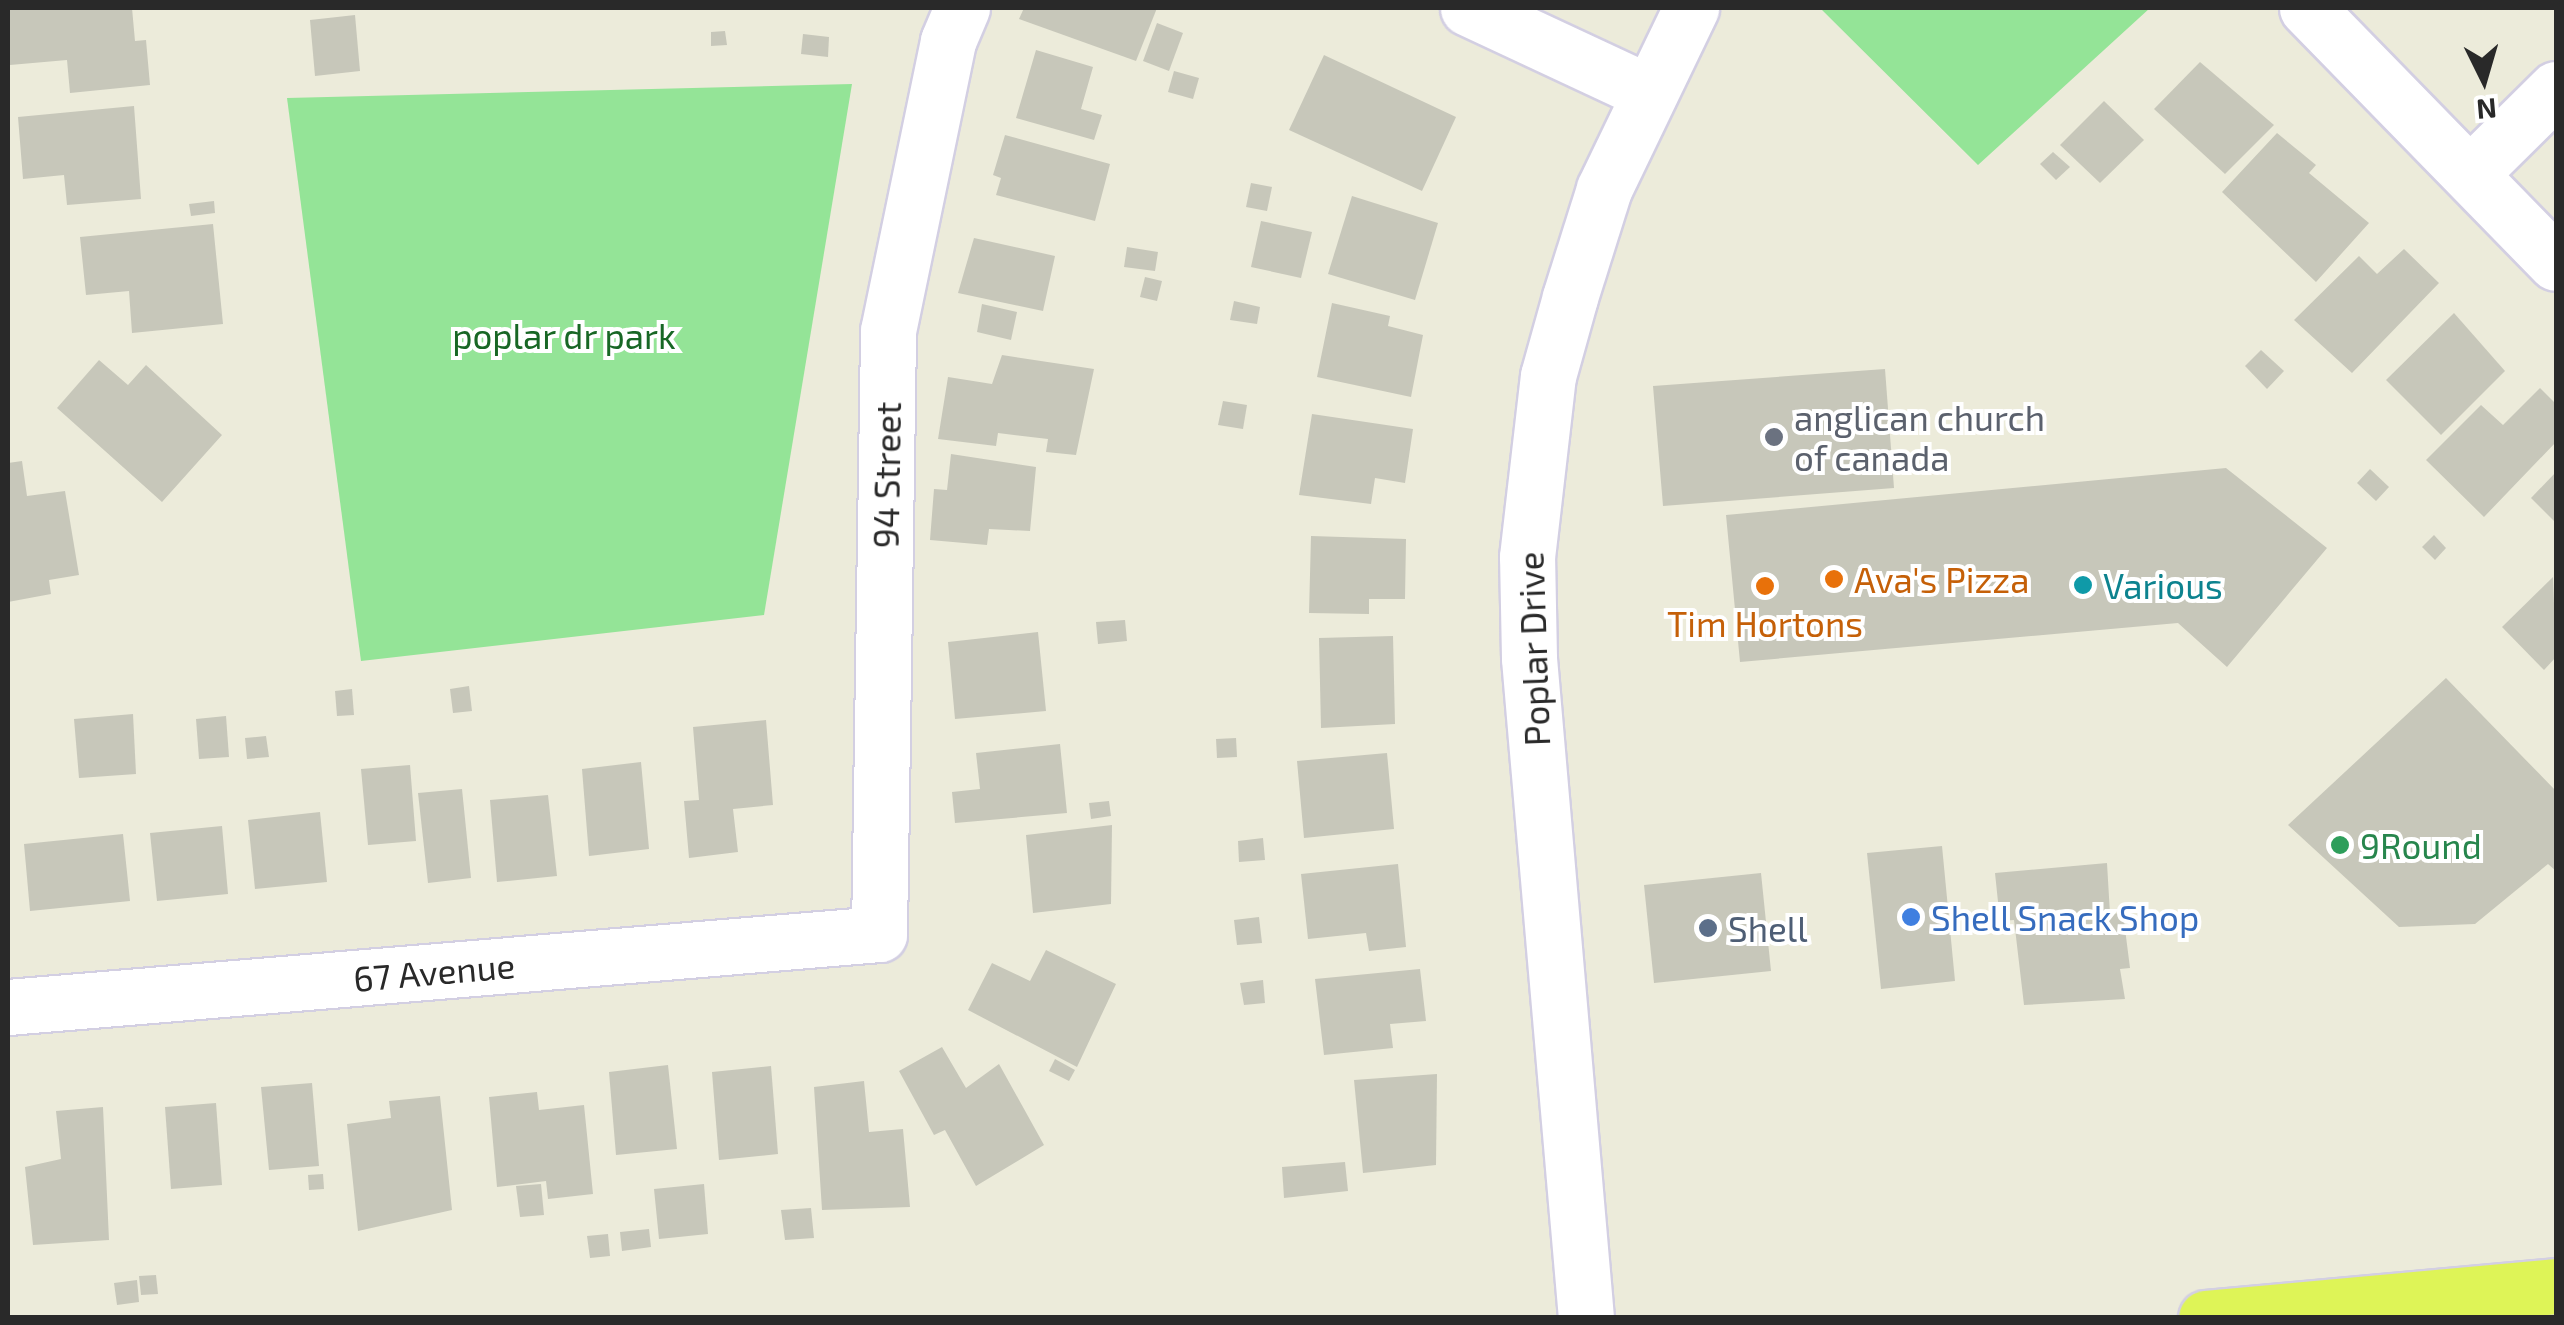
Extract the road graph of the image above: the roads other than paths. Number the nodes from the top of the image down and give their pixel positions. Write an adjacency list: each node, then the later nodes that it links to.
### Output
1 (962, 8): 9 (street, 94 Street)
2 (1468, 8): 6 (street)
3 (1691, 8): 6 (street, Poplar Drive)
4 (2307, 8): 7 (street)
5 (2556, 88): 7 (street)
6 (1646, 91): 12 (street, Poplar Drive)
7 (2472, 172): 8 (street)
8 (2556, 264)
9 (860, 936): 10 (street, 67 Avenue)
10 (8, 1007)
11 (2556, 1286): 13 (main road)
12 (1586, 1318)
13 (2206, 1318)

